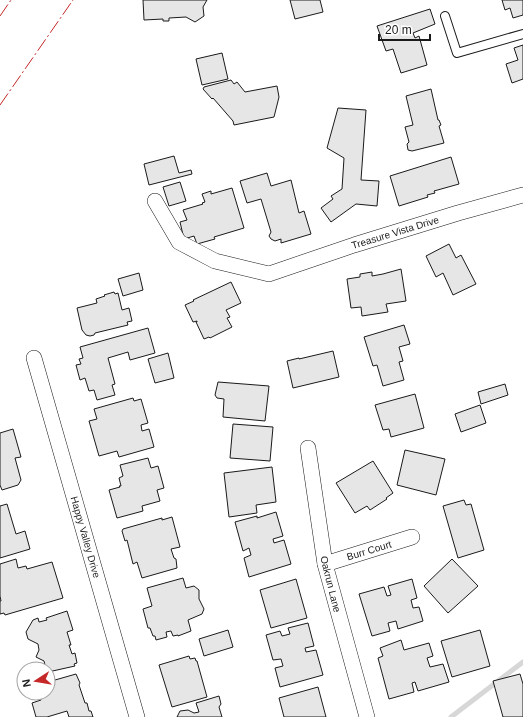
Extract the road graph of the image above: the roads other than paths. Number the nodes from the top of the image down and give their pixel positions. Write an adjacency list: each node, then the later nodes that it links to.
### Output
1 (445, 16): 2 (lane)
2 (523, 34)
3 (523, 195): 4 (street, Treasure Vista Drive)
4 (155, 201)
5 (34, 358): 9 (street, Happy Valley Drive)
6 (308, 448): 8 (street, Oakrun Lane)
7 (412, 537): 8 (street, Burr Court)
8 (325, 564): 10 (street, Oakrun Lane)
9 (137, 717)
10 (367, 717)

